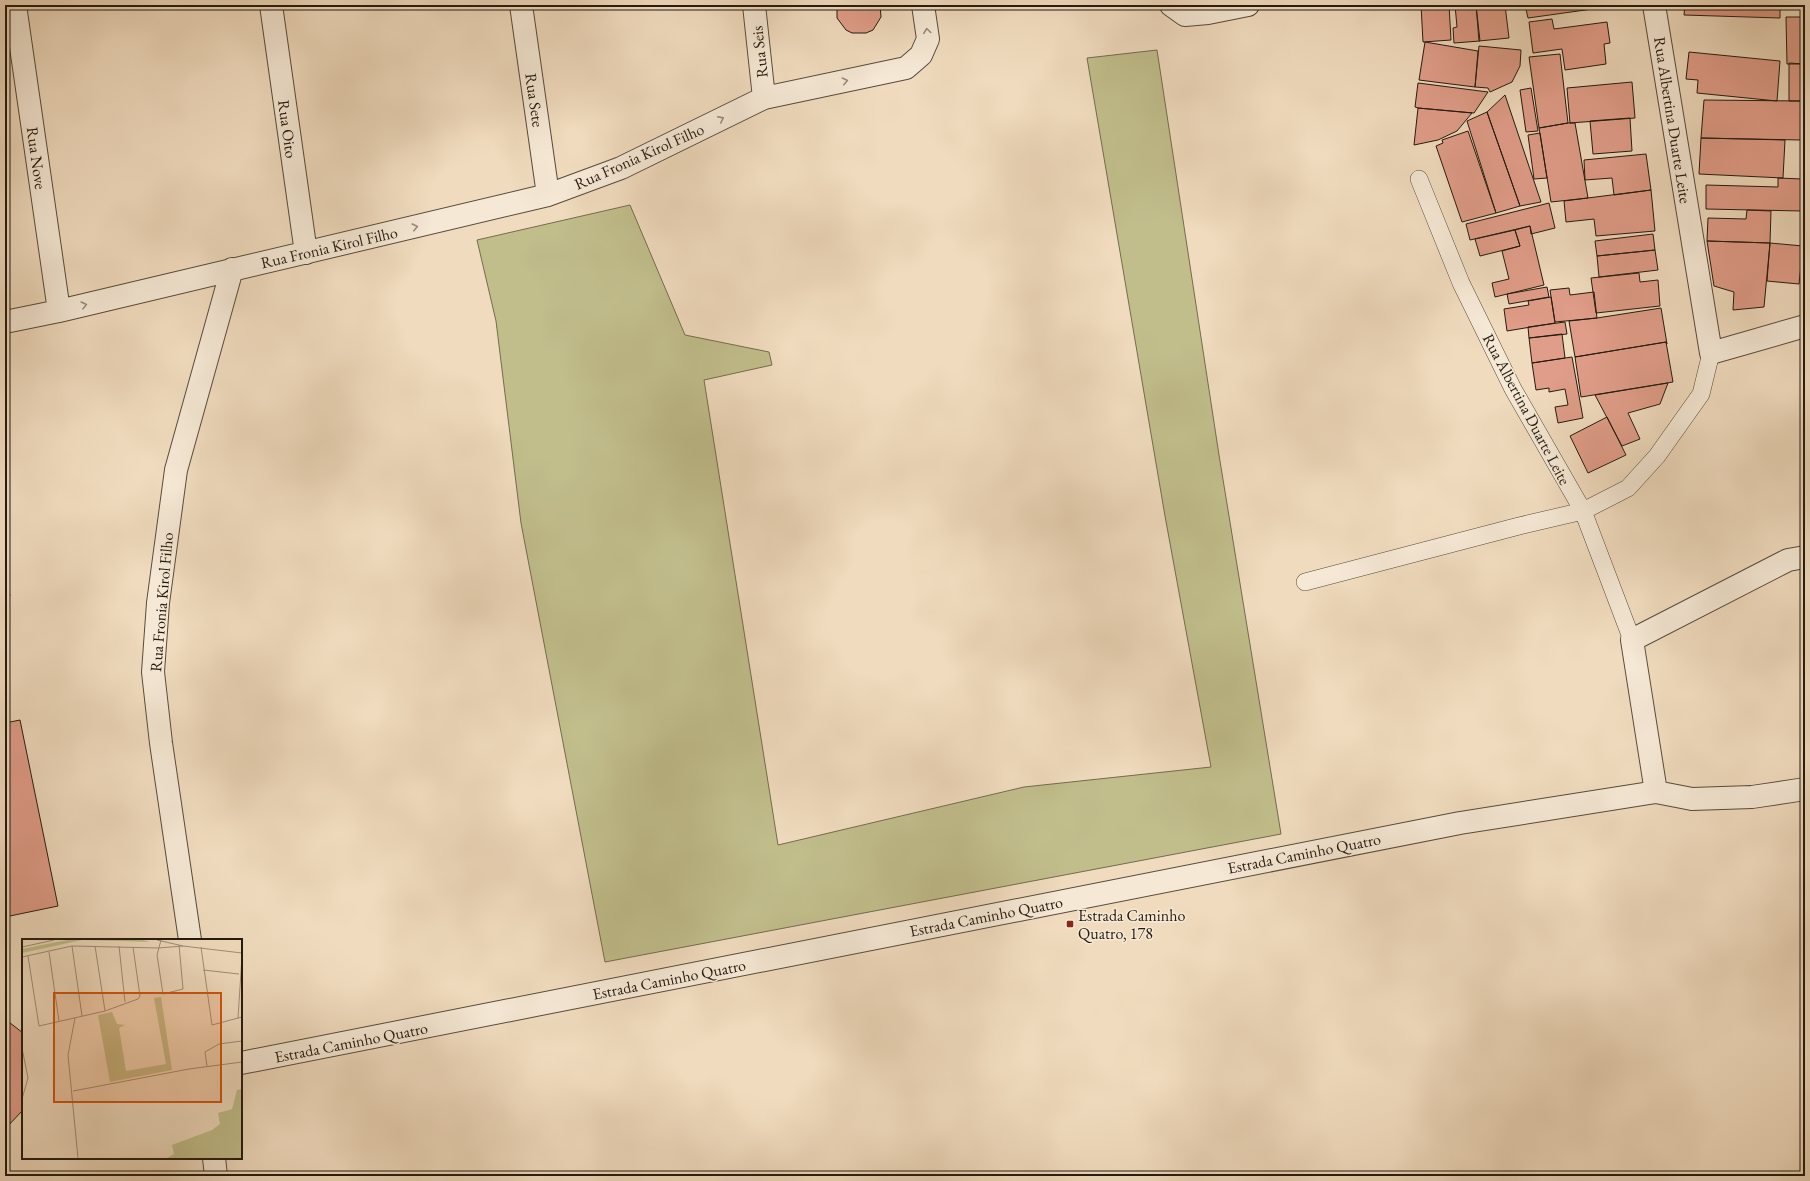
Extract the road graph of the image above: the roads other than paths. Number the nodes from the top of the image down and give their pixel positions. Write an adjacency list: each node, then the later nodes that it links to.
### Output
1 (15, 5): 14 (street, Rua Nove)
2 (271, 5): 12 (street, Rua Oito)
3 (521, 5): 11 (street, Rua Sete)
4 (754, 5): 9 (street, Rua Seis)
5 (924, 5): 9 (street, Rua Fronia Kirol Filho, one-way to 5)
6 (1248, 5): 8 (street)
7 (1654, 5): 17 (street, Rua Albertina Duarte Leite)
8 (1171, 6)
9 (764, 98): 11 (street, Rua Fronia Kirol Filho, one-way to 9)
10 (1418, 179): 18 (lane, Rua Albertina Duarte Leite)
11 (548, 195): 12 (street, Rua Fronia Kirol Filho, one-way to 11)
12 (306, 253): 13 (street, Rua Fronia Kirol Filho)
13 (232, 269): 14 (street, Rua Fronia Kirol Filho, one-way to 13); 24 (street, Rua Fronia Kirol Filho)
14 (59, 311): 15 (street, Rua Fronia Kirol Filho)
15 (5, 322)
16 (1805, 326): 17 (street)
17 (1711, 353): 18 (lane)
18 (1583, 511): 20 (lane); 21 (lane, Rua Albertina Duarte Leite)
19 (1805, 557): 21 (street)
20 (1305, 582)
21 (1632, 640): 23 (street)
22 (1805, 788): 23 (street, Estrada Caminho Quatro)
23 (1656, 792): 25 (street, Estrada Caminho Quatro)
24 (190, 939)
25 (242, 1063)
26 (214, 1159): 27 (street)
27 (216, 1176)

